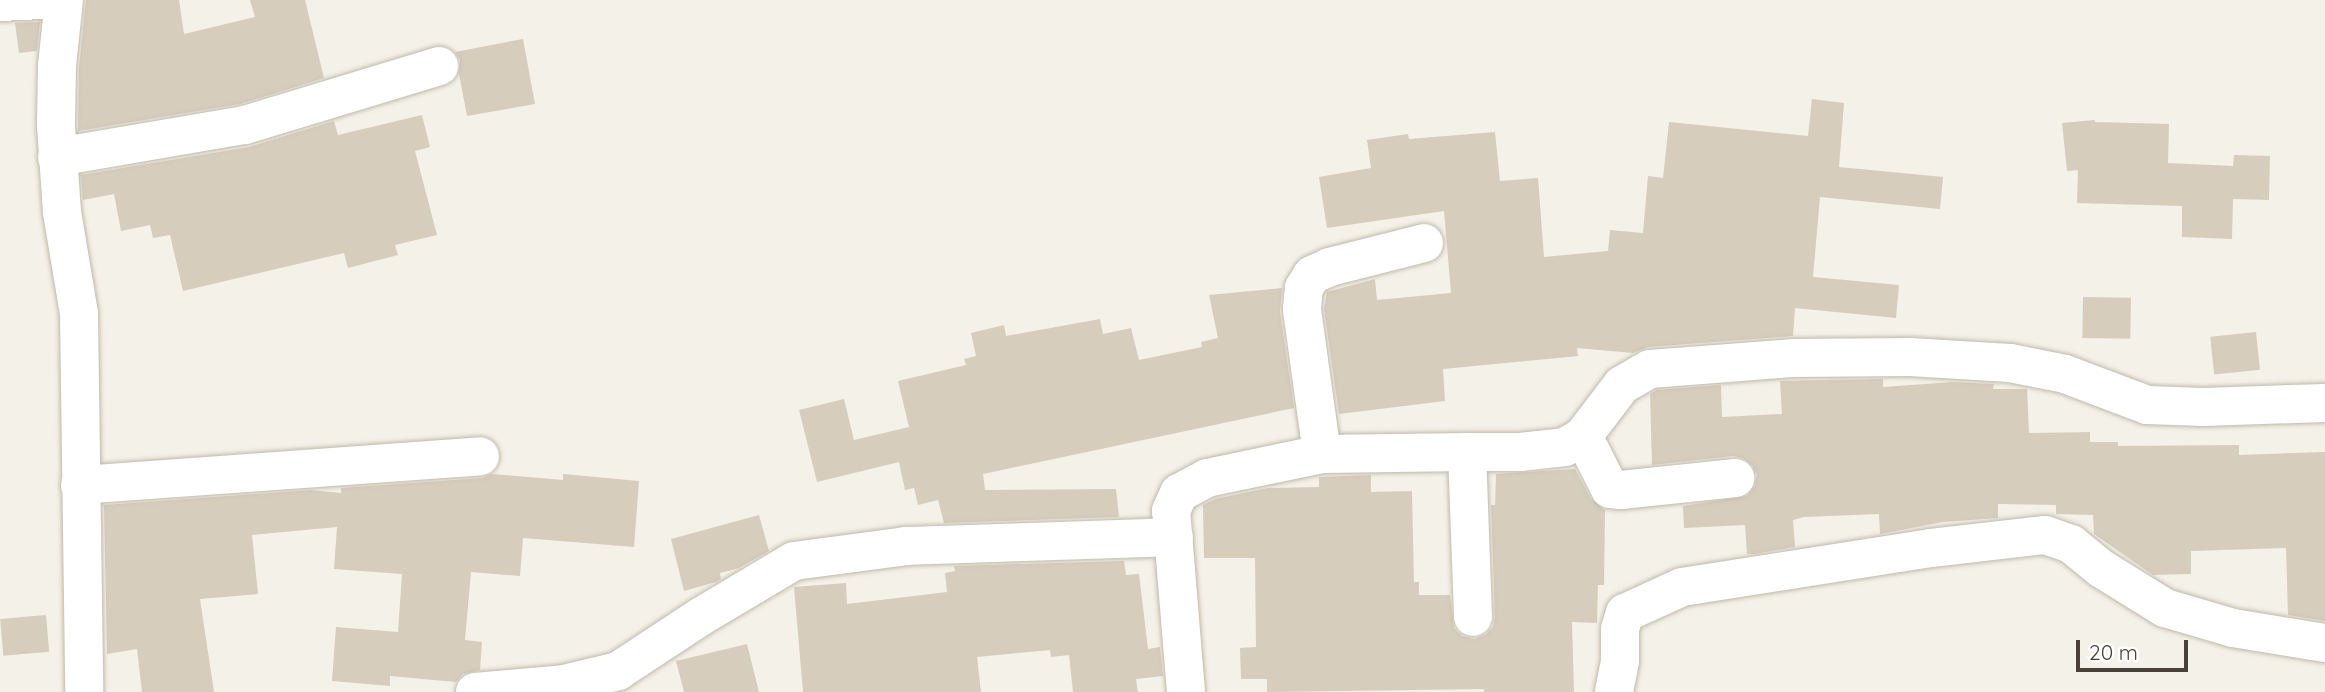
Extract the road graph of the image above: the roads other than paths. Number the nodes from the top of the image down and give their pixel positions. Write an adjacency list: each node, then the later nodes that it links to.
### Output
1 (43, 0): 3 (street)
2 (64, 0): 5 (street)
3 (0, 2)
4 (439, 65): 5 (street)
5 (57, 158): 13 (street)
6 (1424, 243): 10 (street)
7 (2325, 402): 8 (street)
8 (1583, 436): 9 (street); 12 (street)
9 (1467, 452): 10 (street); 15 (street)
10 (1322, 454): 14 (street)
11 (480, 456): 13 (street)
12 (1735, 478)
13 (80, 485): 17 (street)
14 (1174, 537): 18 (street); 19 (street)
15 (1473, 617)
16 (2325, 643): 20 (street)
17 (84, 692)
18 (475, 692)
19 (1186, 692)
20 (1614, 692)

